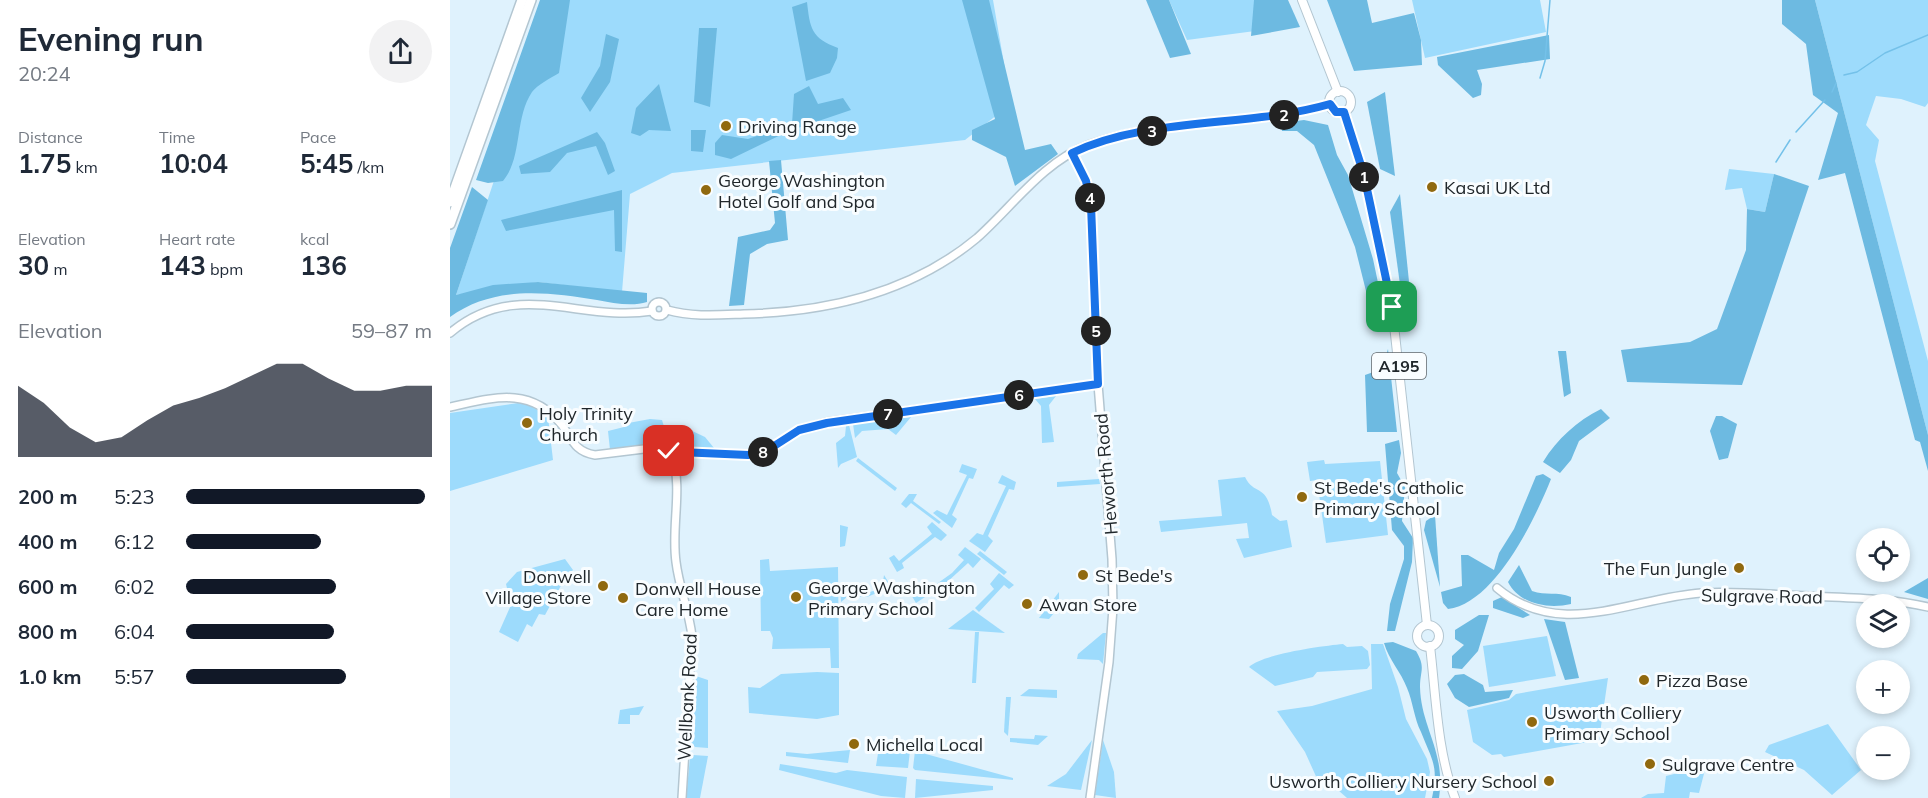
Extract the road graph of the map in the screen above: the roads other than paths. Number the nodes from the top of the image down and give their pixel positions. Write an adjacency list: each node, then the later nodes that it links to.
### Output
1 (522, 0): 8 (highway)
2 (531, 0): 9 (highway)
3 (1302, 0): 4 (main road)
4 (1338, 92): 5 (main road); 6 (main road)
5 (1330, 104): 6 (main road); 7 (street)
6 (1344, 112): 18 (main road, A195)
7 (1072, 153): 10 (street); 13 (street, Heworth Road)
8 (450, 202)
9 (450, 224)
10 (667, 310): 11 (street); 11 (street)
11 (652, 311): 12 (street)
12 (450, 333)
13 (1098, 384): 15 (street); 21 (street, Heworth Road)
14 (450, 407): 15 (street)
15 (672, 454): 20 (street, Wellbank Road)
16 (1497, 588): 17 (street, Sulgrave Road)
17 (1928, 607)
18 (1427, 625): 19 (main road, A195); 19 (main road, A195)
19 (1430, 646): 22 (main road, A195)
20 (682, 798)
21 (1090, 798)
22 (1455, 798)

